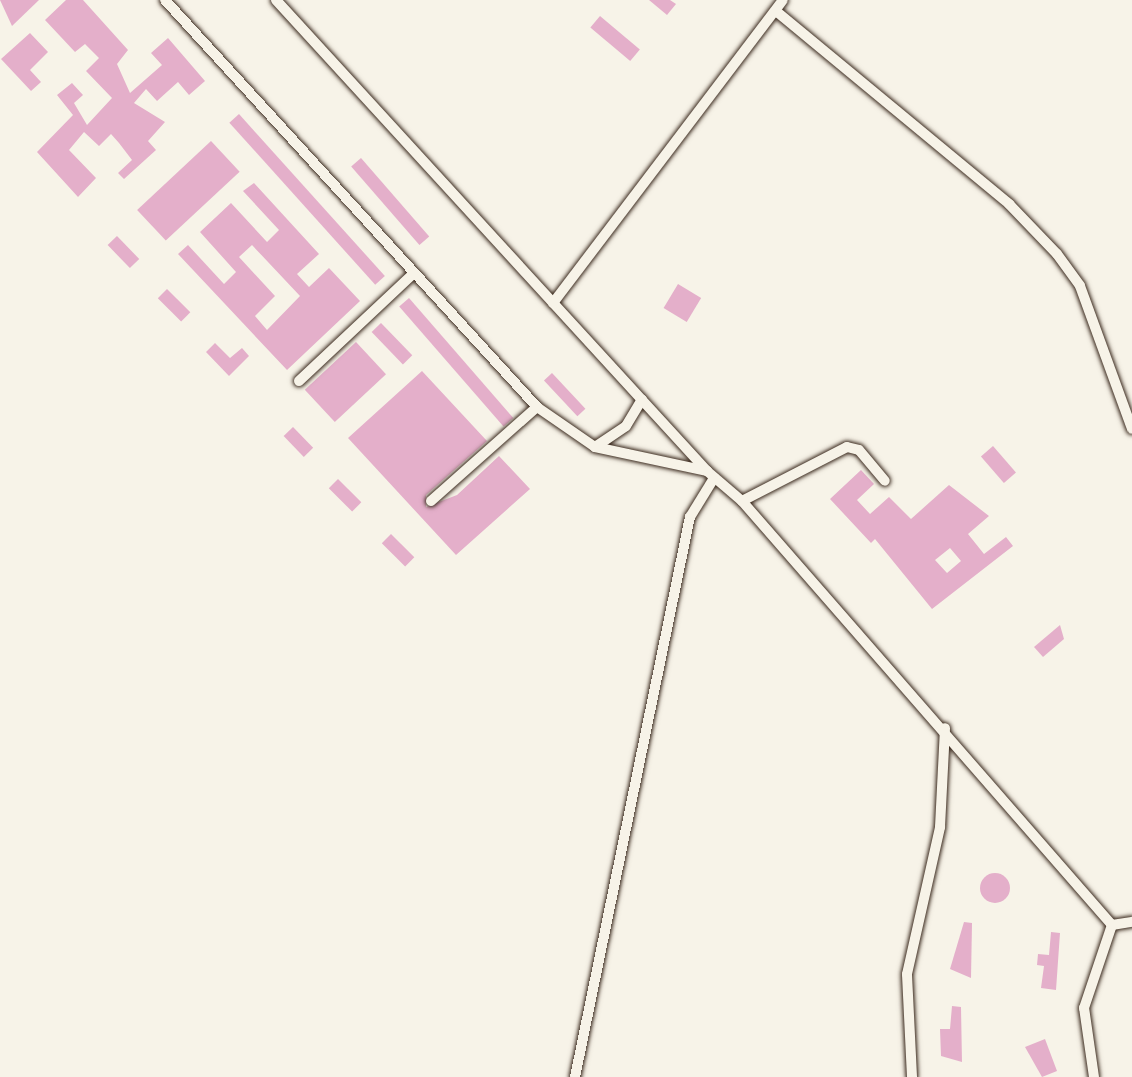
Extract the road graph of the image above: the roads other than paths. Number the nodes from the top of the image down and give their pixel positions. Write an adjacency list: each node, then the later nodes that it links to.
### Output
1 (165, 0): 5 (street)
2 (276, 0): 6 (street)
3 (783, 0): 4 (street)
4 (776, 11): 6 (street); 10 (street)
5 (412, 275): 7 (street); 9 (street)
6 (553, 303): 8 (street)
7 (299, 381)
8 (642, 399): 11 (street); 12 (street)
9 (537, 407): 11 (street); 14 (street)
10 (1132, 429)
11 (595, 447): 12 (street)
12 (710, 475): 15 (street); 19 (street)
13 (885, 481): 15 (street)
14 (431, 501)
15 (742, 501): 16 (street)
16 (945, 728): 18 (street); 20 (street)
17 (1132, 922): 18 (street)
18 (1112, 925): 21 (street)
19 (575, 1077)
20 (912, 1077)
21 (1094, 1077)

